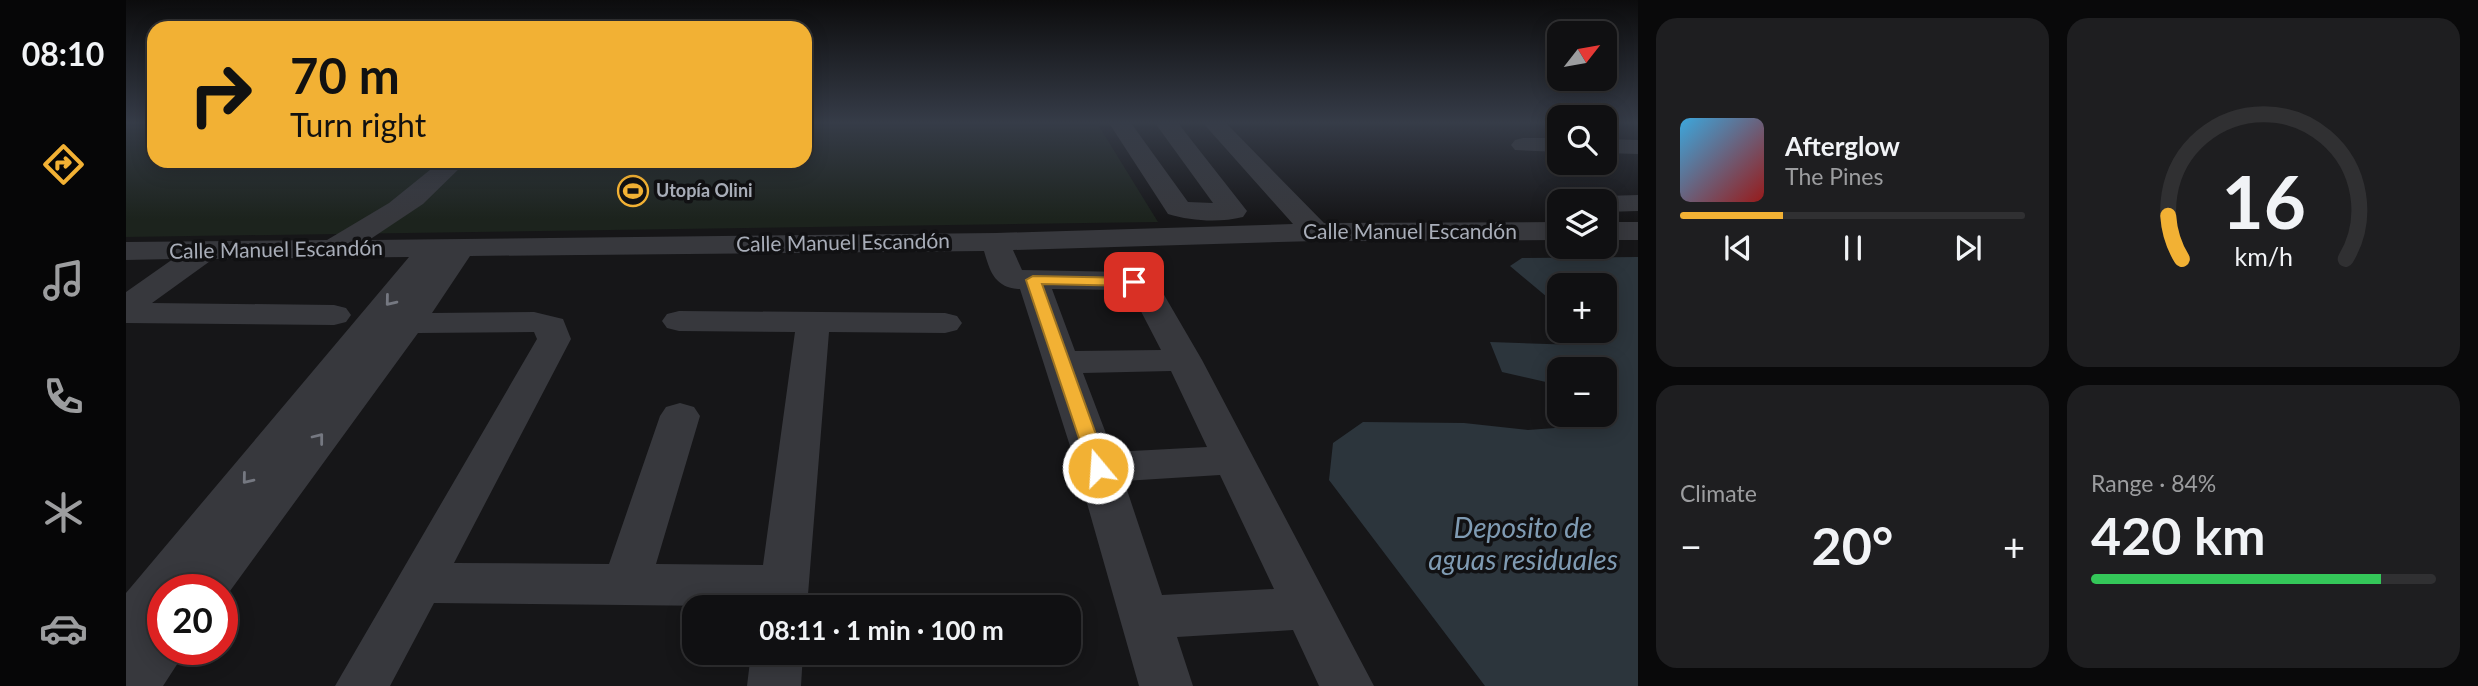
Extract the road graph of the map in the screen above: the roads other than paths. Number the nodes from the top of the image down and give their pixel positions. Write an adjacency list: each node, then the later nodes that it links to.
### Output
1 (1141, 155): 4 (street)
2 (1244, 155): 11 (street)
3 (1193, 156): 4 (street); 4 (street)
4 (1146, 163)
5 (448, 168): 14 (street)
6 (1638, 203): 7 (street)
7 (1617, 204)
8 (1547, 231): 11 (street, Calle Manuel Escandón)
9 (1617, 231): 10 (street)
10 (1638, 231)
11 (1316, 232): 12 (street, Calle Manuel Escandón)
12 (996, 242): 13 (street, Calle Manuel Escandón); 17 (street)
13 (447, 248): 14 (street, Calle Manuel Escandón); 23 (street); 30 (street, one-way to 30)
14 (333, 249): 16 (street, Calle Manuel Escandón)
15 (126, 251): 16 (street, Calle Manuel Escandón)
16 (205, 251): 18 (street)
17 (1033, 280): 25 (street); 26 (street)
18 (126, 307)
19 (126, 313): 20 (street)
20 (334, 315)
21 (679, 321): 22 (street)
22 (813, 322): 24 (street); 34 (street)
23 (408, 323): 30 (street, one-way to 23); 31 (street)
24 (944, 323)
25 (1184, 360): 26 (street); 28 (street)
26 (1064, 362): 29 (street)
27 (680, 416): 32 (street)
28 (1234, 460): 29 (street); 35 (street)
29 (1098, 468): 36 (street)
30 (209, 563): 37 (street)
31 (418, 583): 32 (street); 41 (street)
32 (626, 584): 33 (street)
33 (770, 595)
34 (783, 595)
35 (1308, 608): 36 (street); 44 (street)
36 (1144, 618): 43 (street)
37 (126, 630)
38 (147, 665): 40 (street)
39 (776, 665): 42 (street)
40 (131, 686)
41 (362, 686)
42 (774, 686)
43 (1166, 686)
44 (1347, 686)

